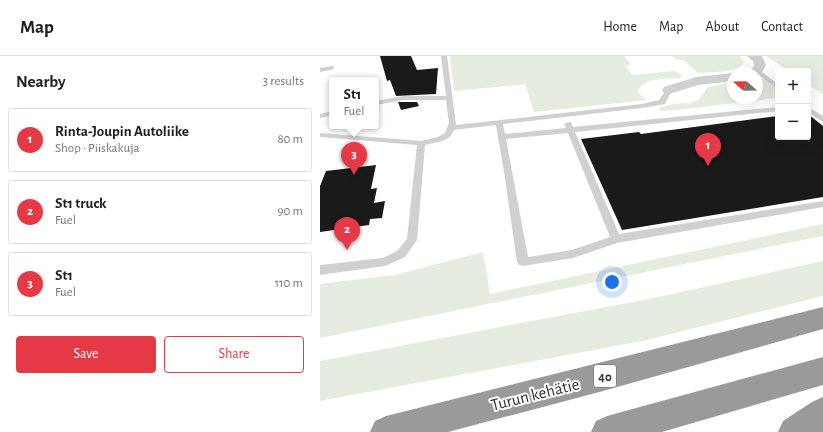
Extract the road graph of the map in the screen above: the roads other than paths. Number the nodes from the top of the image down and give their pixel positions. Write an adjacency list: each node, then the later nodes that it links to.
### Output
1 (444, 56): 10 (lane)
2 (753, 56): 4 (street)
3 (332, 68): 5 (lane)
4 (757, 68)
5 (320, 70)
6 (727, 77): 9 (street)
7 (763, 78): 8 (lane)
8 (775, 84)
9 (669, 90): 12 (lane)
10 (450, 98): 11 (lane); 19 (lane)
11 (379, 103)
12 (646, 105): 15 (lane); 17 (lane)
13 (775, 109): 17 (lane)
14 (811, 111): 16 (lane)
15 (564, 115): 18 (lane); 20 (lane)
16 (823, 120)
17 (657, 121): 20 (lane)
18 (499, 123): 19 (lane); 22 (lane)
19 (451, 128): 23 (lane)
20 (570, 129): 22 (lane); 25 (lane)
21 (320, 135): 23 (lane)
22 (502, 136): 25 (lane)
23 (421, 143): 26 (lane)
24 (823, 204): 25 (lane)
25 (616, 239)
26 (320, 270)
27 (823, 318): 30 (highway, Turun kehätie / 40)
28 (823, 371): 31 (highway)
29 (823, 413): 32 (highway)
30 (386, 432)
31 (607, 432)
32 (794, 432)

